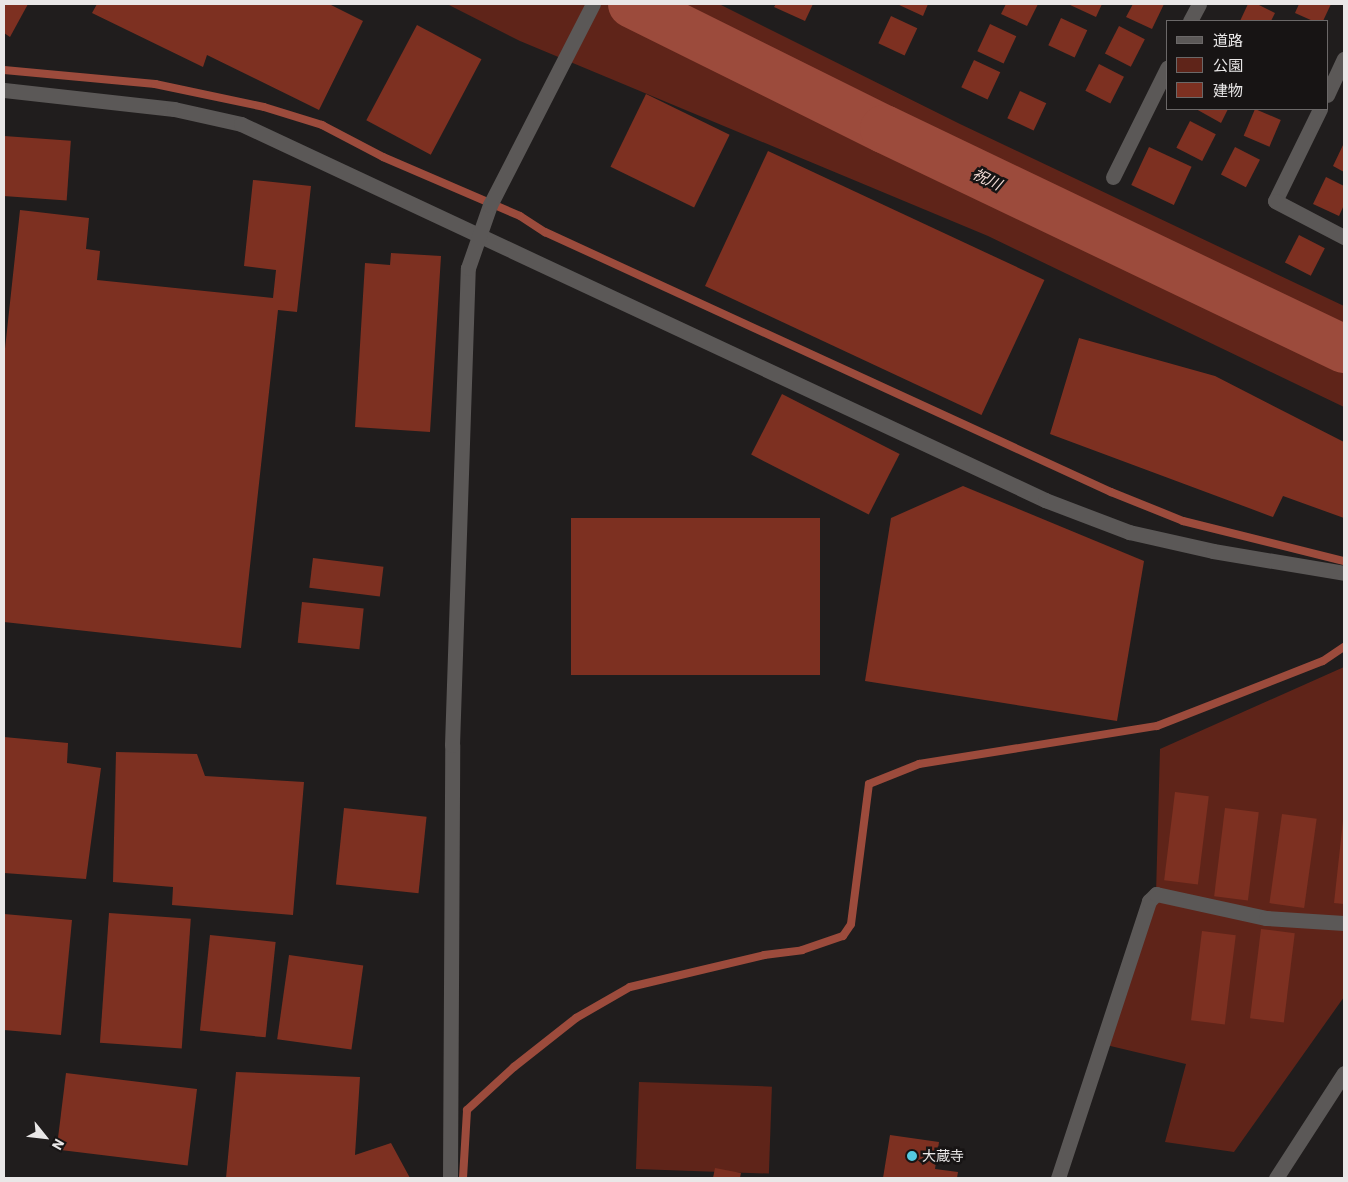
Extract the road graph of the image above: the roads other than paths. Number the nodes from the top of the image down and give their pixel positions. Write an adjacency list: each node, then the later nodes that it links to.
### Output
1 (593, 4): 10 (street)
2 (1199, 4): 3 (street)
3 (1191, 20)
4 (1344, 59): 7 (street)
5 (1166, 70): 9 (street)
6 (4, 90): 10 (street)
7 (1328, 93)
8 (1320, 110): 11 (street)
9 (1113, 176)
10 (480, 234): 12 (street); 15 (street)
11 (1344, 237)
12 (1344, 573)
13 (1344, 923): 16 (street)
14 (1344, 1073): 17 (street)
15 (450, 1178)
16 (1058, 1178)
17 (1276, 1178)

